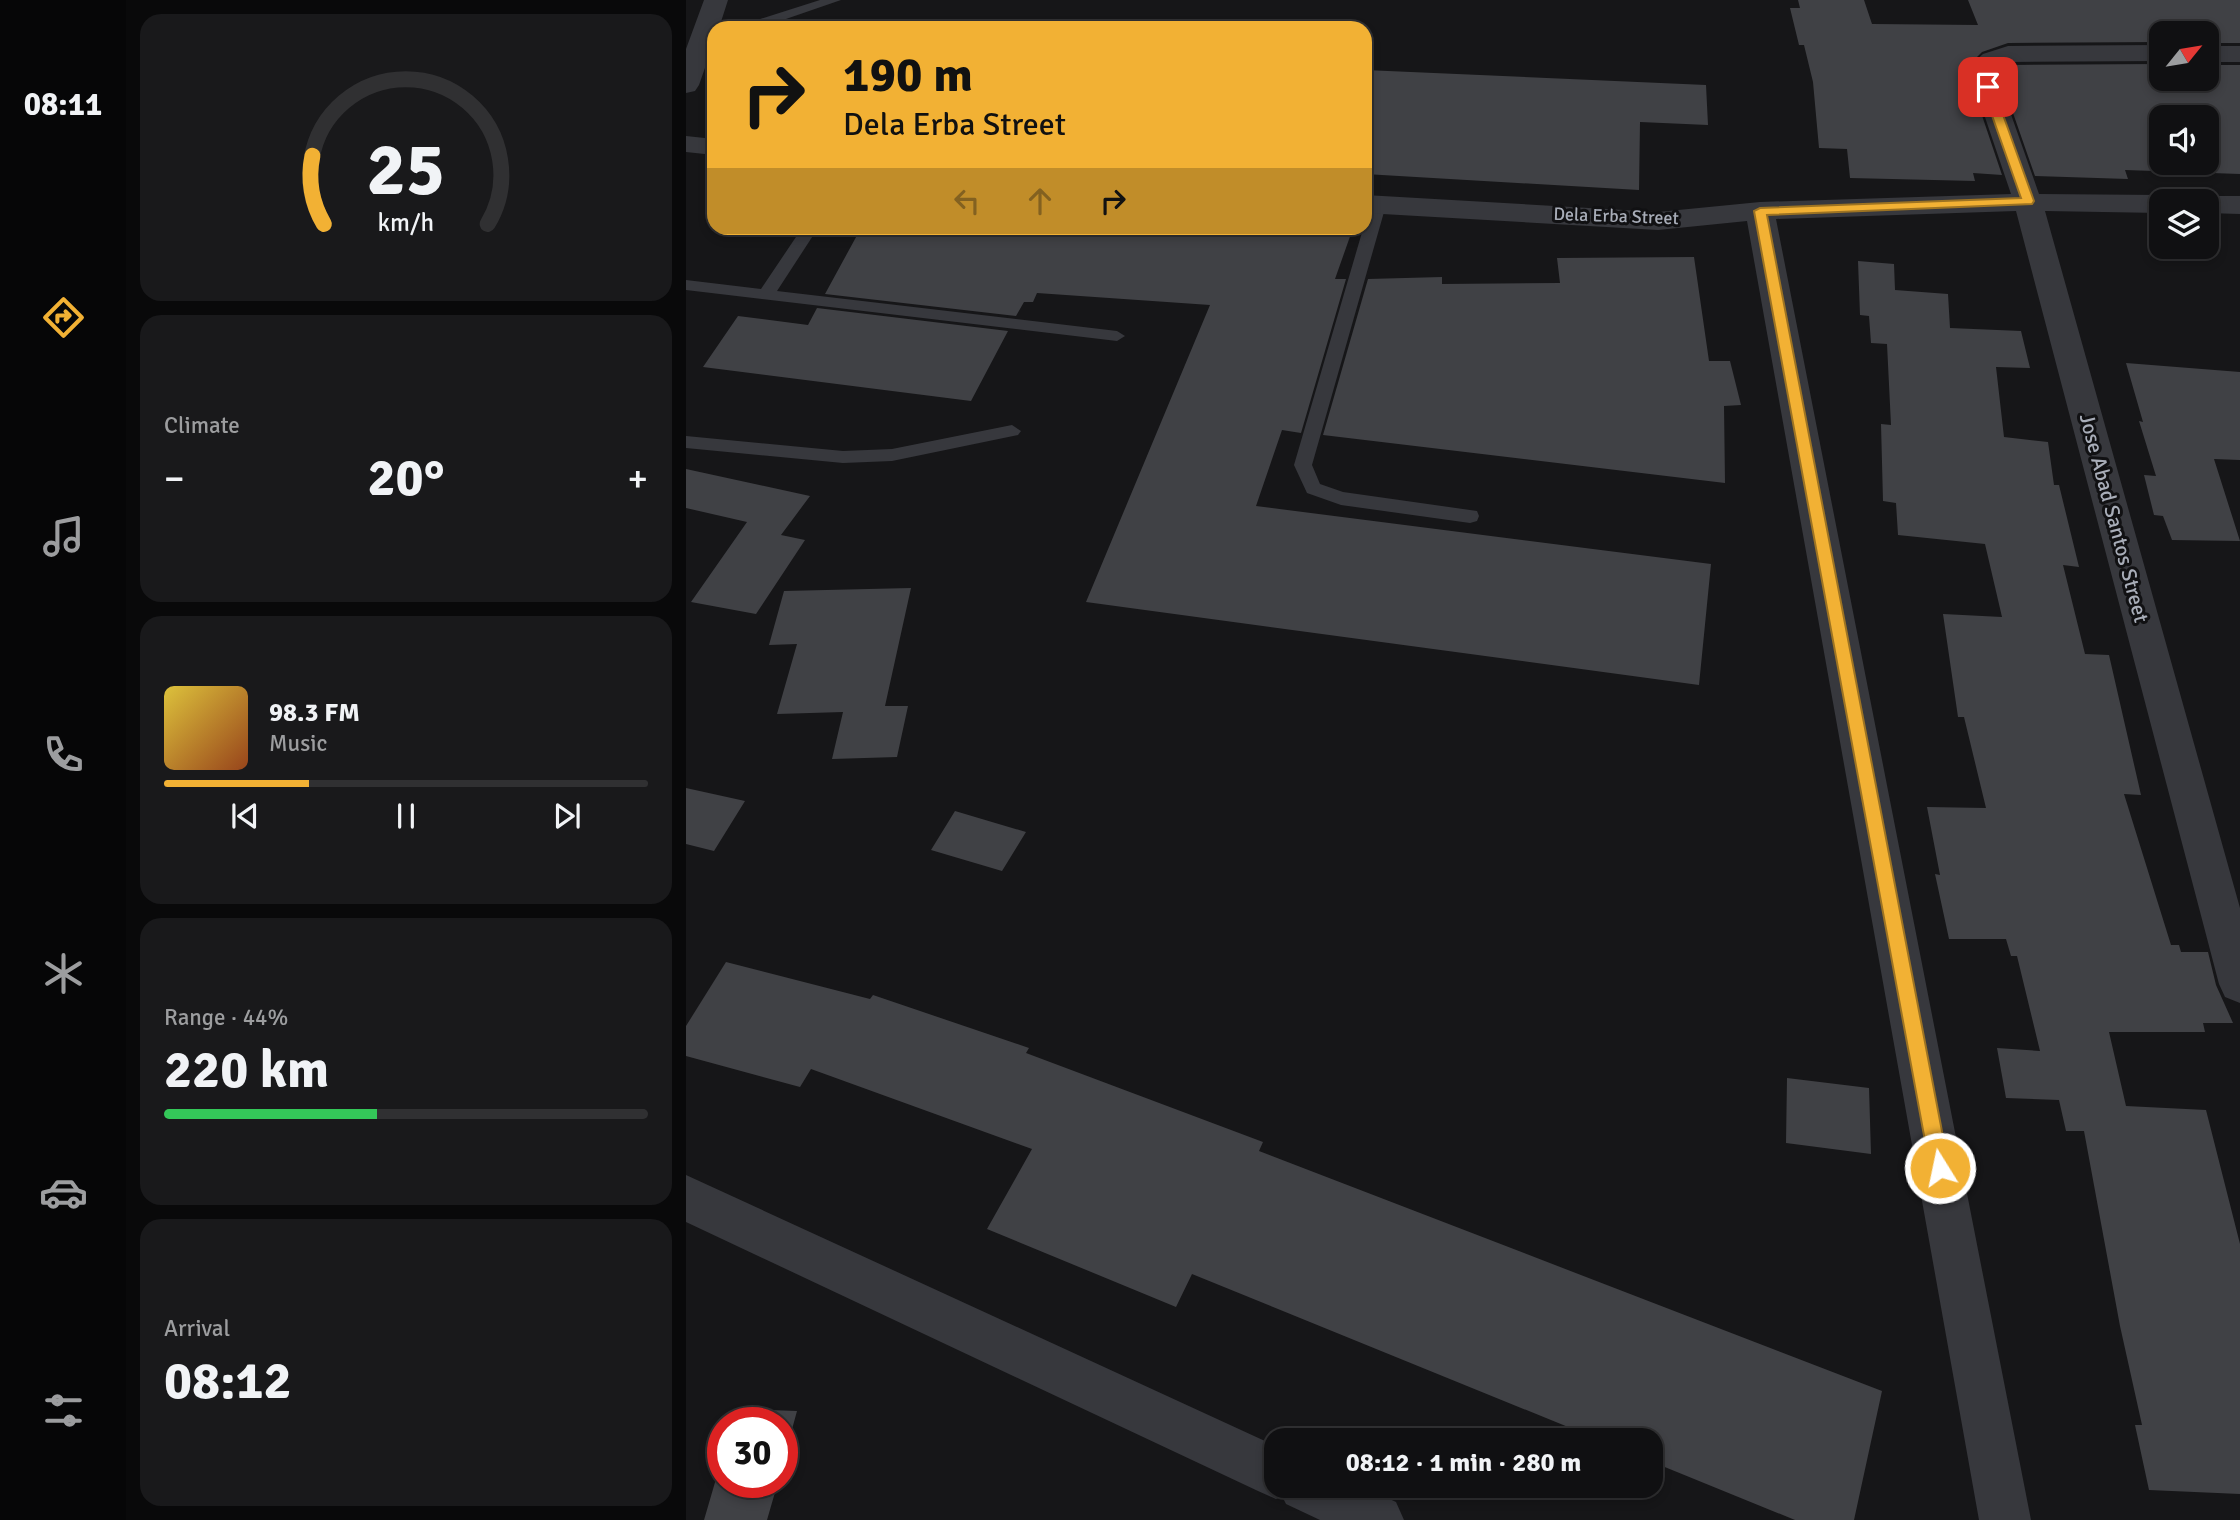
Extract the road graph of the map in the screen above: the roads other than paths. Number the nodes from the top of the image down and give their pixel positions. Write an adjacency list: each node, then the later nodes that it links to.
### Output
1 (716, 0): 3 (street)
2 (834, 0): 4 (lane)
3 (708, 21)
4 (768, 21)
5 (706, 28): 9 (street)
6 (2149, 53): 12 (street, Jose Abad Santos Street)
7 (2219, 54): 8 (street)
8 (2240, 54)
9 (686, 85)
10 (686, 144): 11 (street)
11 (707, 146)
12 (2028, 201): 14 (street, Dela Erba Street); 17 (street, Dela Erba Street); 26 (street, Jose Abad Santos Street)
13 (1372, 204): 17 (street, Dela Erba Street)
14 (2149, 204)
15 (2219, 205): 16 (street)
16 (2240, 205)
17 (1760, 211): 31 (street)
18 (805, 235): 21 (lane)
19 (1364, 235): 25 (lane)
20 (686, 285): 21 (lane)
21 (766, 295): 22 (lane)
22 (1117, 336)
23 (1013, 431): 24 (lane)
24 (686, 442)
25 (1470, 516)
26 (2240, 984)
27 (686, 1198): 28 (street)
28 (1264, 1467)
29 (1330, 1498): 30 (street)
30 (1378, 1520)
31 (2005, 1520)

